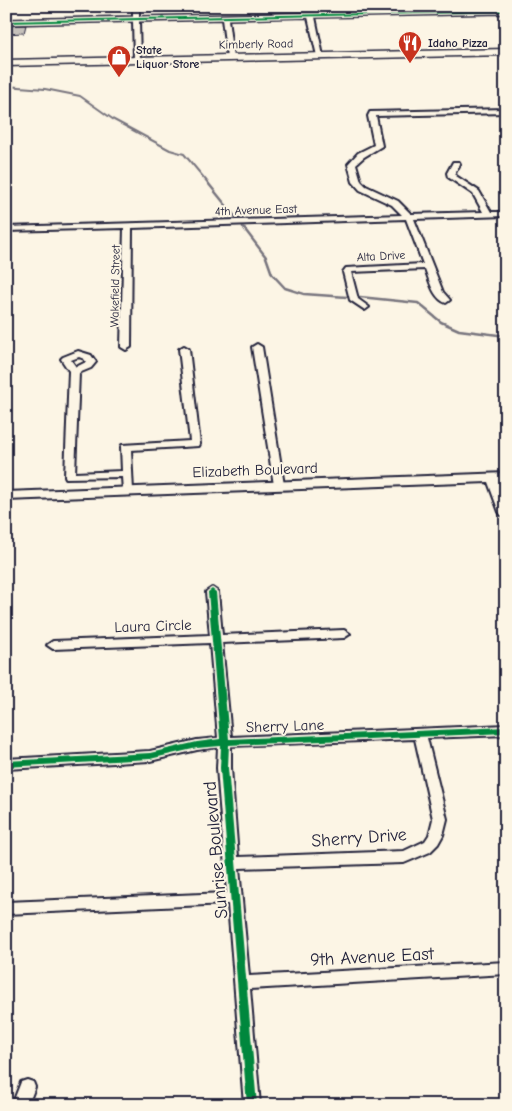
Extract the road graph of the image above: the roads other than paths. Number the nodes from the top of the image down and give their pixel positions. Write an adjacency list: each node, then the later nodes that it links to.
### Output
1 (136, 6): 5 (street)
2 (504, 13): 3 (street)
3 (311, 15): 4 (street); 8 (street)
4 (224, 17): 5 (street); 9 (street)
5 (136, 19): 6 (street); 10 (street)
6 (6, 22)
7 (506, 52): 8 (main road, Kimberly Road)
8 (320, 56): 9 (main road, Kimberly Road)
9 (230, 58): 10 (main road, Kimberly Road)
10 (137, 60): 11 (main road, Kimberly Road)
11 (6, 63)
12 (506, 111): 16 (street)
13 (456, 164): 15 (street)
14 (506, 214): 15 (street, 4th Avenue East)
15 (489, 215): 16 (street, 4th Avenue East)
16 (410, 217): 17 (street, 4th Avenue East); 19 (street)
17 (128, 226): 18 (street, 4th Avenue East); 23 (street, Wakefield Street)
18 (6, 229)
19 (429, 266): 20 (street); 21 (street, Alta Drive)
20 (446, 300)
21 (365, 307)
22 (258, 346): 28 (street)
23 (126, 347)
24 (184, 349): 26 (street)
25 (74, 371): 26 (street)
26 (127, 474): 29 (street)
27 (500, 477): 28 (street, Elizabeth Boulevard); 31 (street)
28 (279, 485): 29 (street, Elizabeth Boulevard)
29 (128, 491): 30 (street, Elizabeth Boulevard)
30 (6, 496)
31 (506, 512)
32 (212, 592): 34 (street, Sunrise Boulevard)
33 (344, 634): 34 (street, Laura Circle)
34 (215, 640): 35 (street, Laura Circle); 38 (street, Sunrise Boulevard)
35 (54, 645)
36 (506, 730): 37 (street, Sherry Lane)
37 (420, 734): 38 (street, Sherry Lane); 40 (street, Sherry Drive)
38 (225, 742): 39 (street, Sherry Lane); 40 (street, Sunrise Boulevard)
39 (6, 764)
40 (232, 863): 41 (street, Sunrise Boulevard)
41 (235, 898): 42 (street); 44 (street, Sunrise Boulevard)
42 (6, 908)
43 (506, 968): 44 (street, 9th Avenue East)
44 (241, 983): 47 (street, Sunrise Boulevard)
45 (27, 1088): 46 (street)
46 (20, 1105)
47 (252, 1105)

